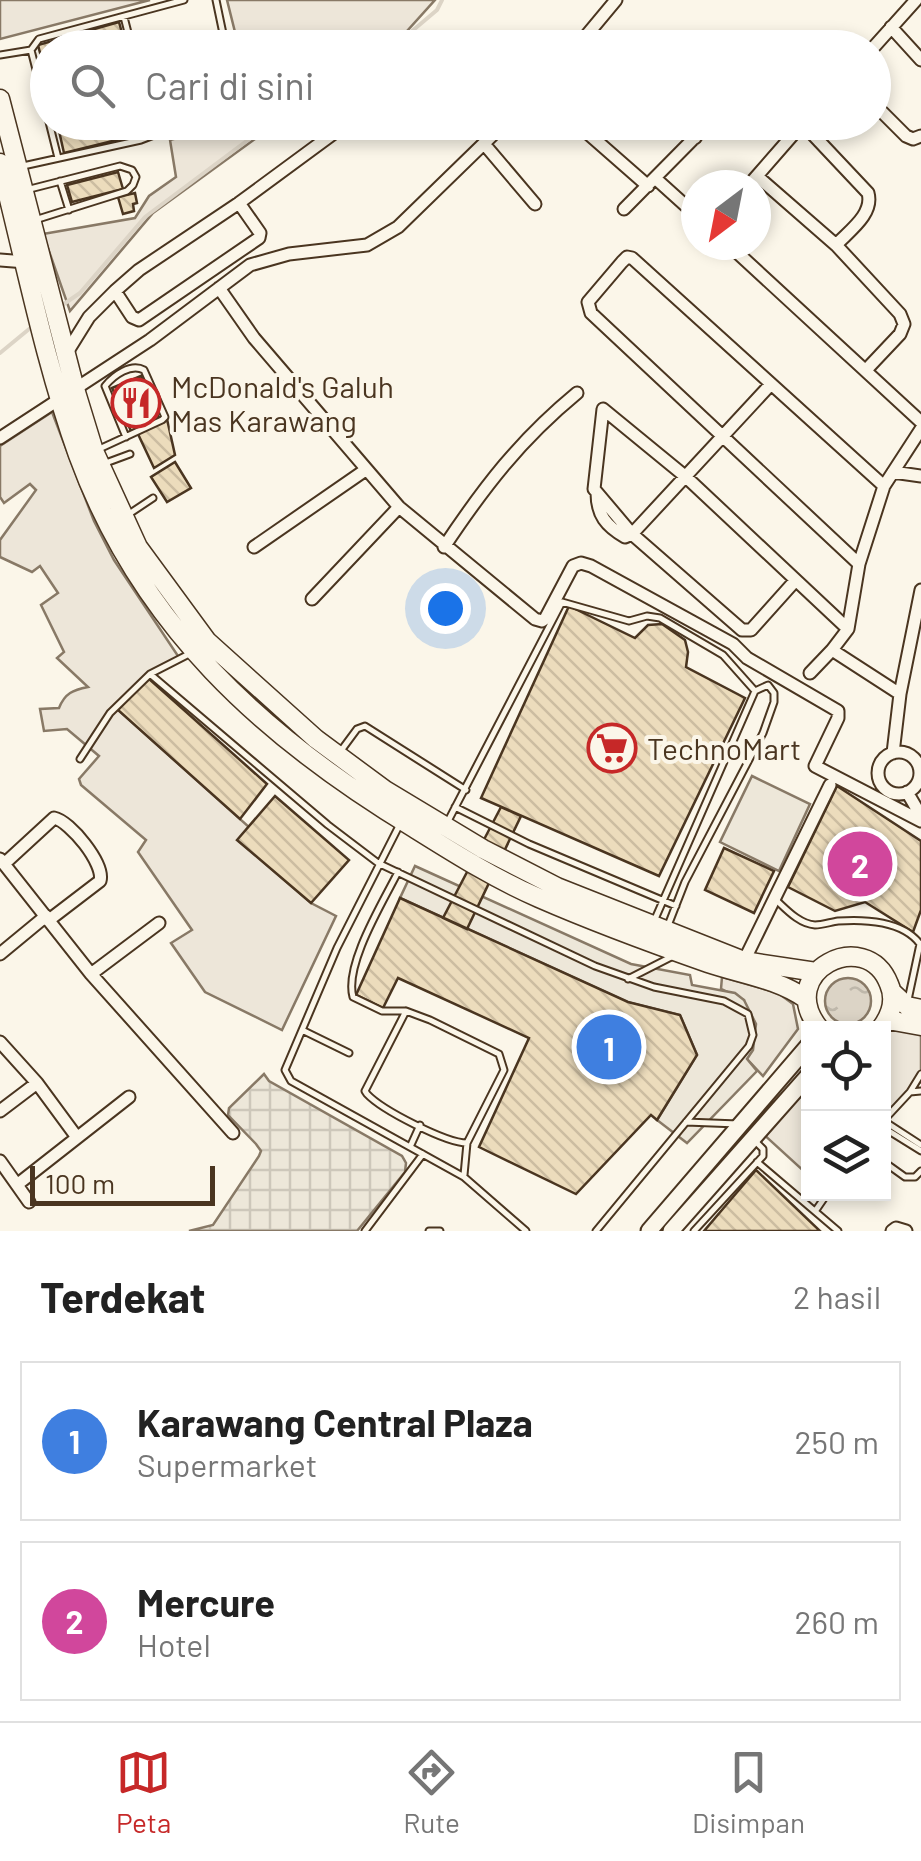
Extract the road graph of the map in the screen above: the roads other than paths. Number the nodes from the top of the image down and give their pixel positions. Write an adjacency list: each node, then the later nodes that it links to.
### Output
1 (184, 0): 5 (lane)
2 (216, 0): 9 (lane)
3 (616, 0): 10 (street)
4 (916, 0): 6 (street)
5 (124, 16): 7 (lane); 8 (lane)
6 (891, 27): 11 (street); 14 (street)
7 (72, 30)
8 (128, 30)
9 (222, 30)
10 (591, 30)
11 (888, 30)
12 (30, 50): 13 (lane)
13 (0, 55)
14 (921, 60)
15 (0, 100): 28 (main road)
16 (891, 121): 17 (street)
17 (921, 136)
18 (53, 140): 27 (lane)
19 (133, 140): 27 (lane)
20 (325, 140): 34 (street)
21 (490, 140): 26 (street)
22 (597, 140): 31 (street)
23 (694, 140): 31 (street)
24 (789, 140): 29 (street)
25 (820, 140): 41 (street)
26 (485, 145): 35 (street); 46 (street)
27 (58, 158): 28 (lane)
28 (8, 165): 32 (main road); 38 (main road)
29 (763, 170)
30 (60, 181): 32 (lane); 39 (lane); 39 (lane)
31 (651, 182): 36 (street); 37 (street)
32 (23, 191): 40 (main road)
33 (771, 195): 41 (street)
34 (239, 203): 47 (street); 47 (street)
35 (535, 204)
36 (681, 204)
37 (624, 209)
38 (6, 210): 44 (main road)
39 (69, 210): 40 (lane)
40 (31, 222): 45 (main road)
41 (836, 245): 49 (street)
42 (0, 260): 44 (street)
43 (745, 260): 49 (street)
44 (26, 262): 45 (main road)
45 (40, 288): 48 (main road); 52 (main road)
46 (218, 288): 52 (street); 59 (street)
47 (115, 291): 48 (street)
48 (66, 354): 52 (main road)
49 (866, 370): 53 (street)
50 (771, 384): 55 (street); 55 (street); 63 (street)
51 (576, 393): 69 (street)
52 (68, 394): 56 (street); 58 (main road); 76 (main road)
53 (921, 426): 60 (street)
54 (126, 436): 54 (lane); 58 (lane)
55 (722, 436): 62 (street); 70 (street)
56 (0, 438)
57 (130, 454): 58 (lane)
58 (97, 458): 66 (main road)
59 (364, 470): 65 (street); 68 (street)
60 (893, 472): 61 (street); 63 (street)
61 (921, 476)
62 (686, 477): 67 (street); 67 (street); 71 (street)
63 (884, 486): 70 (street)
64 (152, 498): 66 (lane)
65 (399, 508): 69 (street); 73 (street)
66 (124, 517): 82 (main road)
67 (632, 534): 71 (street)
68 (254, 547)
69 (444, 547): 88 (street)
70 (859, 564): 74 (street)
71 (794, 582): 74 (street)
72 (921, 590): 80 (street)
73 (312, 598)
74 (848, 630): 75 (street)
75 (832, 650): 77 (street); 80 (street)
76 (192, 653): 78 (lane); 89 (main road)
77 (810, 673)
78 (150, 674): 83 (lane); 92 (lane)
79 (755, 691): 85 (lane); 95 (lane); 96 (lane)
80 (900, 694): 81 (street)
81 (893, 753): 86 (street); 86 (street)
82 (338, 756): 85 (lane); 90 (main road)
83 (80, 759)
84 (830, 785): 94 (street)
85 (466, 790): 87 (lane)
86 (908, 792): 88 (street)
87 (455, 807): 90 (lane); 95 (lane)
88 (921, 818)
89 (402, 821): 92 (lane); 101 (main road)
90 (444, 827): 99 (main road)
91 (2, 861): 97 (street); 97 (street)
92 (378, 863): 93 (lane); 115 (lane)
93 (398, 872): 106 (lane); 110 (lane)
94 (772, 898): 100 (lane); 103 (street)
95 (661, 900): 96 (lane); 99 (lane)
96 (676, 906): 99 (lane)
97 (47, 918): 102 (street); 105 (street)
98 (159, 923): 105 (street)
99 (659, 928): 103 (main road)
100 (920, 944): 109 (lane)
101 (680, 953): 103 (main road); 106 (lane)
102 (0, 954)
103 (741, 967): 104 (main road); 108 (main road)
104 (816, 972): 107 (main road); 108 (main road)
105 (91, 974): 131 (street)
106 (628, 979): 127 (lane)
107 (892, 992): 109 (main road); 112 (main road)
108 (806, 999): 111 (main road)
109 (914, 1008)
110 (406, 1011): 129 (lane); 134 (lane)
111 (813, 1021)
112 (885, 1021)
113 (891, 1024): 114 (main road)
114 (921, 1026)
115 (302, 1030): 117 (lane); 135 (lane)
116 (0, 1042): 120 (street)
117 (349, 1053)
118 (801, 1054): 128 (main road)
119 (921, 1074): 123 (lane)
120 (38, 1084): 125 (street); 132 (street)
121 (801, 1084): 133 (main road)
122 (921, 1091): 123 (lane)
123 (910, 1092): 126 (lane)
124 (129, 1096): 132 (street)
125 (0, 1111)
126 (891, 1114)
127 (686, 1122): 128 (lane); 151 (lane)
128 (742, 1124): 152 (main road)
129 (420, 1125): 134 (lane); 135 (lane)
130 (891, 1128): 136 (lane)
131 (234, 1133)
132 (76, 1136): 143 (street)
133 (753, 1139): 139 (lane); 153 (main road)
134 (468, 1143): 142 (lane)
135 (410, 1147): 137 (lane)
136 (921, 1148)
137 (423, 1154): 142 (lane); 147 (lane)
138 (0, 1162): 143 (street)
139 (757, 1162): 146 (lane); 154 (lane)
140 (891, 1166): 141 (lane)
141 (921, 1171)
142 (464, 1176): 150 (lane)
143 (18, 1184): 145 (street)
144 (822, 1201): 146 (lane)
145 (29, 1202)
146 (816, 1210): 155 (lane)
147 (365, 1231)
148 (429, 1231): 149 (lane)
149 (440, 1231)
150 (526, 1231)
151 (596, 1231)
152 (649, 1231)
153 (671, 1231)
154 (694, 1231)
155 (838, 1231)
156 (892, 1231): 157 (street)
157 (906, 1231)

